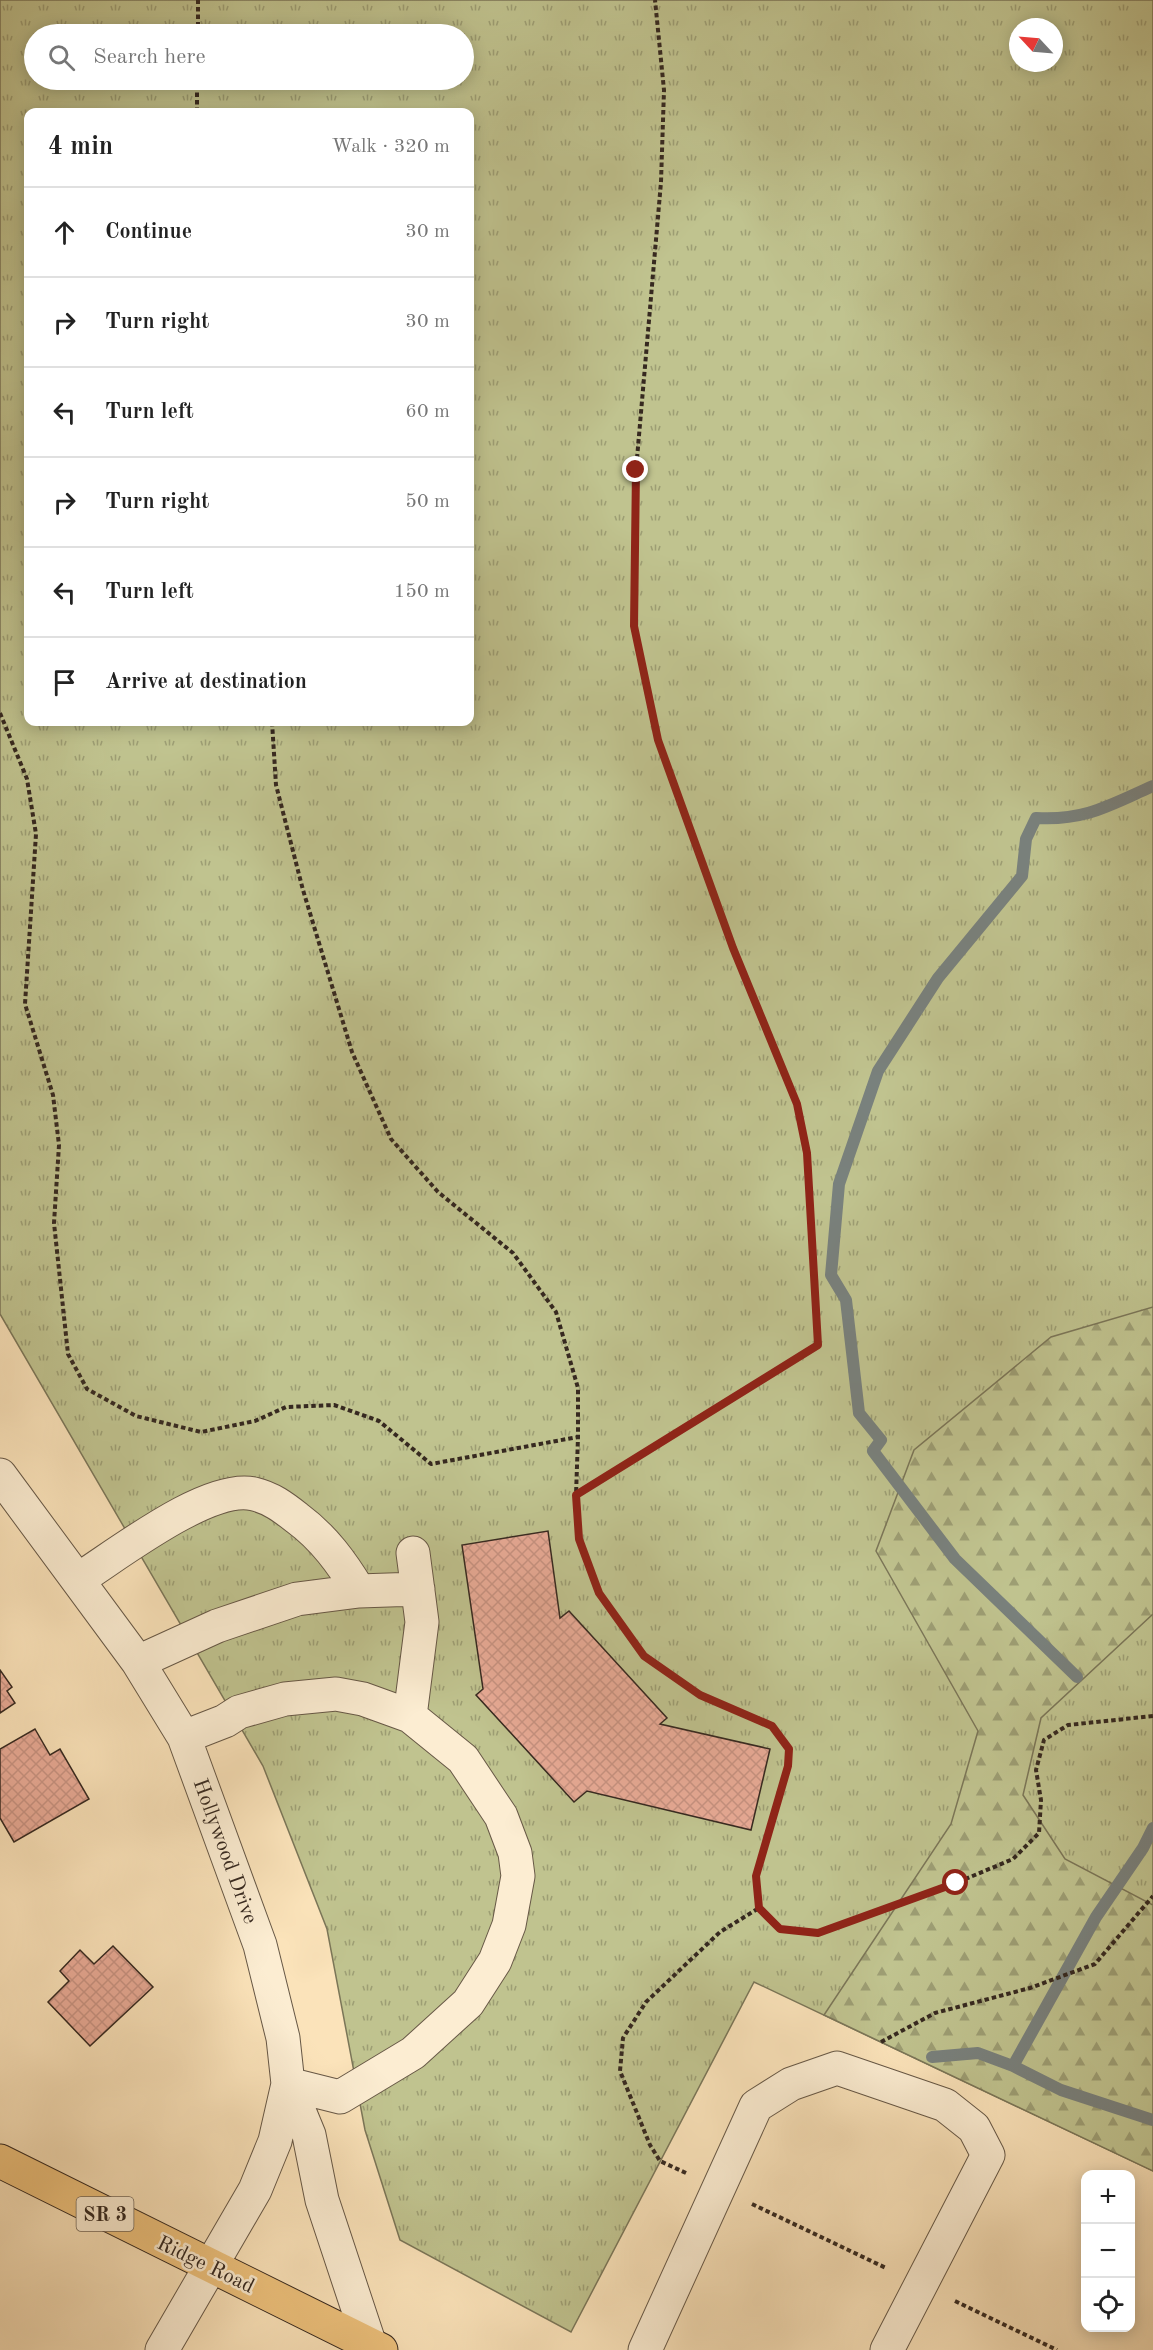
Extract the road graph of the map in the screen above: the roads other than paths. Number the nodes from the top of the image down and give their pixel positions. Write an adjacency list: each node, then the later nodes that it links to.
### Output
1 (0, 1475): 3 (street, Hollywood Drive)
2 (413, 1553): 4 (street)
3 (79, 1579): 5 (street); 6 (street, Hollywood Drive)
4 (418, 1589): 5 (street); 7 (street)
5 (359, 1592): 6 (street)
6 (138, 1662): 8 (street, Hollywood Drive)
7 (410, 1716): 8 (street); 9 (street)
8 (184, 1737): 9 (street, Hollywood Drive)
9 (288, 2084): 11 (street, Hollywood Drive); 12 (street)
10 (0, 2161): 11 (main road, Ridge Road / SR 3)
11 (210, 2266): 12 (main road, Ridge Road / SR 3); 13 (street, Hollywood Drive)
12 (375, 2347)
13 (162, 2350)
14 (645, 2350): 15 (street)
15 (887, 2350)

